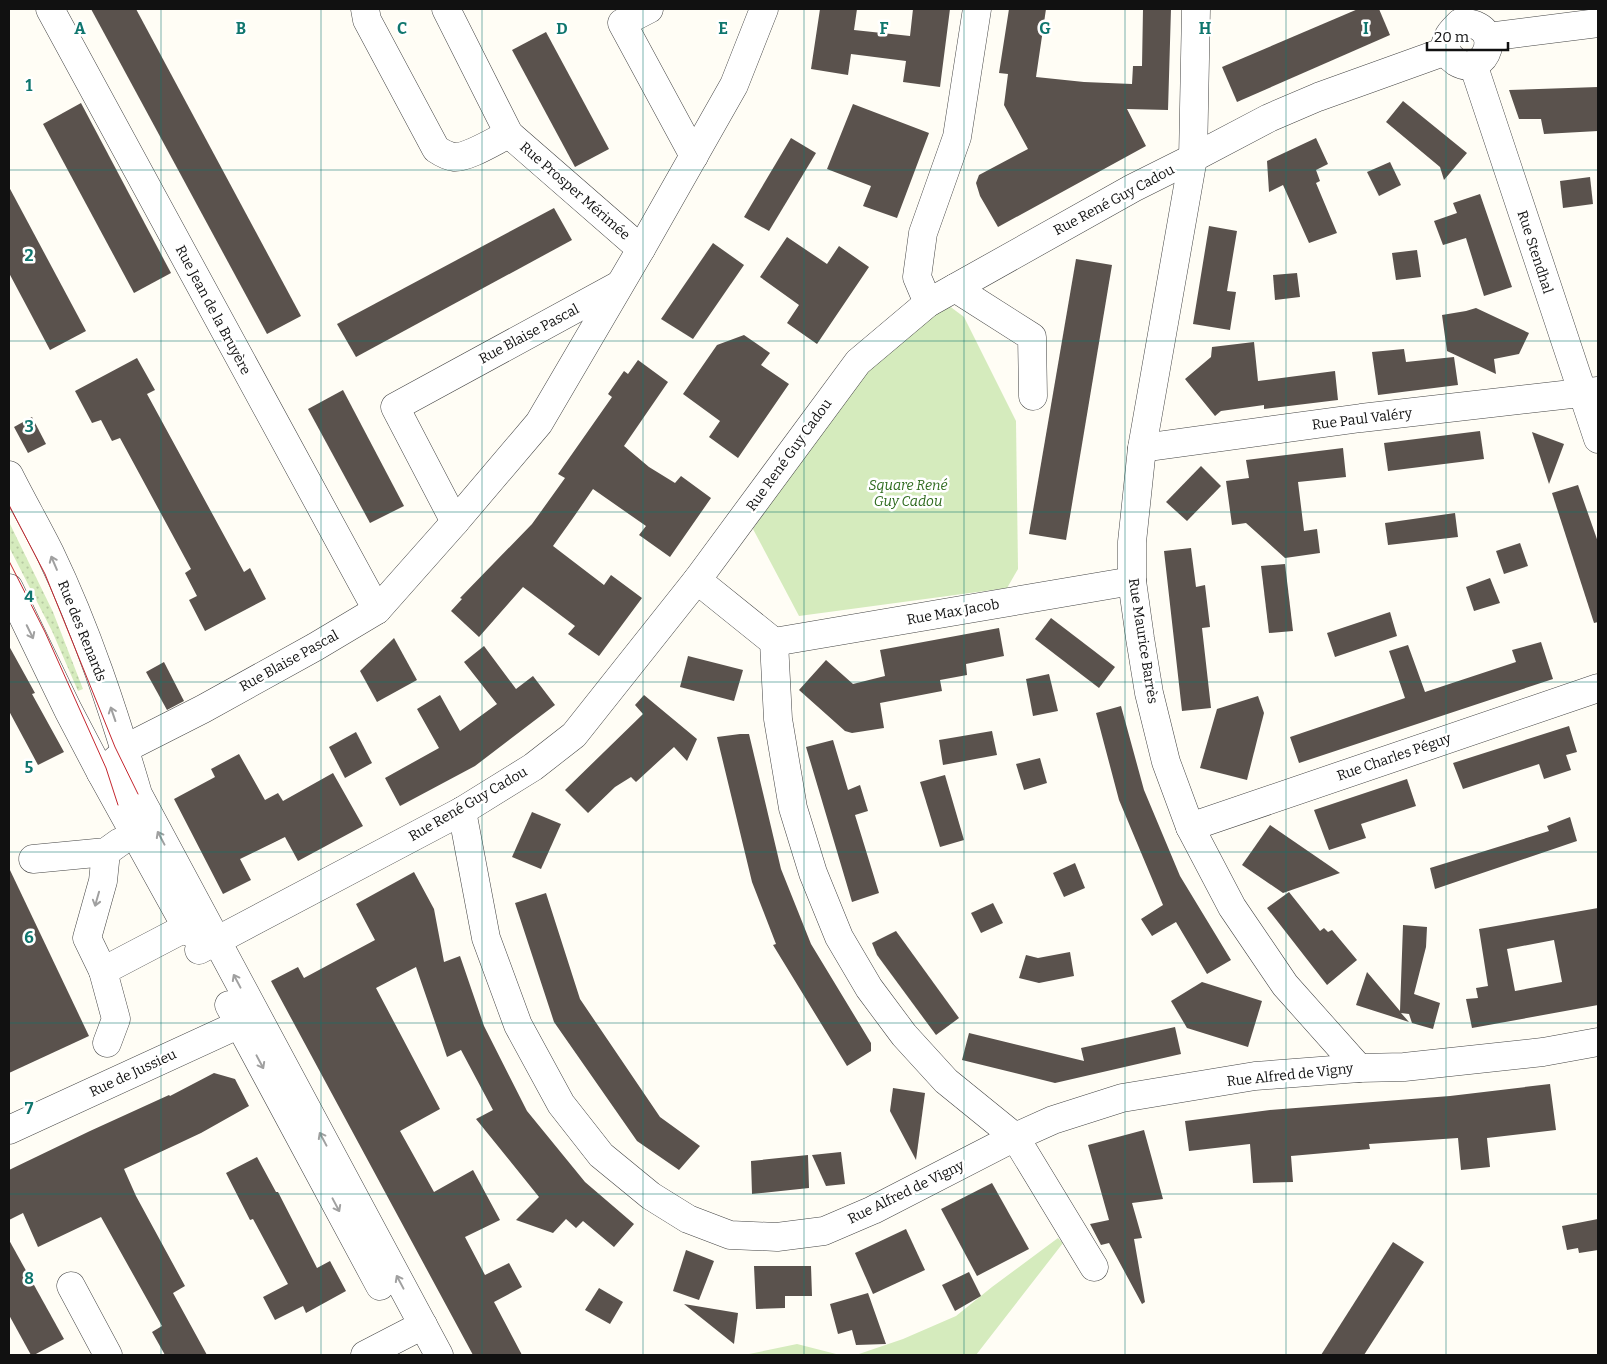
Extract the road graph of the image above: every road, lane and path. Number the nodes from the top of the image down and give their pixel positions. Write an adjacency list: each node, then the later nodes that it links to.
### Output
1 (50, 9): 29 (street, Rue Jean de la Bruyère)
2 (365, 9): 13 (street, Rue Prosper Mérimée)
3 (446, 9): 13 (street, Rue Prosper Mérimée)
4 (649, 9): 14 (street)
5 (764, 9): 14 (street, Rue Blaise Pascal)
6 (977, 9): 19 (street)
7 (1196, 9): 15 (street, Rue Maurice Barrès)
8 (1461, 16): 10 (street); 11 (street)
9 (1598, 23): 10 (street)
10 (1488, 37): 12 (street)
11 (1446, 51): 12 (street); 15 (street, Rue René Guy Cadou)
12 (1473, 64): 20 (street, Rue Stendhal)
13 (509, 134): 16 (street, Rue Prosper Mérimée)
14 (694, 156): 16 (street, Rue Blaise Pascal)
15 (1193, 158): 18 (street, Rue René Guy Cadou); 23 (street, Rue Maurice Barrès)
16 (641, 249): 17 (street, Rue Blaise Pascal)
17 (619, 285): 25 (street, Rue Blaise Pascal); 25 (street, Rue Blaise Pascal)
18 (954, 288): 19 (street, Rue René Guy Cadou); 21 (street)
19 (928, 303): 26 (street, Rue René Guy Cadou)
20 (1590, 392): 22 (street, Rue Stendhal); 23 (street, Rue Paul Valéry)
21 (1033, 396)
22 (1598, 439)
23 (1142, 448): 27 (street, Rue Maurice Barrès)
24 (9, 475): 32 (street, Rue des Renards, one-way to 24)
25 (455, 522): 29 (street, Rue Blaise Pascal)
26 (697, 580): 30 (street); 35 (street, Rue René Guy Cadou)
27 (1132, 581): 30 (street, Rue Max Jacob); 36 (street, Rue Maurice Barrès)
28 (9, 588): 33 (street, one-way to 33)
29 (377, 610): 32 (street, Rue Blaise Pascal)
30 (774, 642): 48 (street)
31 (1598, 688): 36 (street, Rue Charles Péguy)
32 (125, 752): 33 (street, Rue Blaise Pascal); 34 (street, Rue des Renards)
33 (102, 773): 34 (street)
34 (128, 799): 37 (street); 41 (street, one-way to 34)
35 (462, 811): 41 (street, Rue René Guy Cadou); 48 (street, Rue Alfred de Vigny)
36 (1190, 827): 46 (street, Rue Maurice Barrès)
37 (136, 833): 38 (street); 40 (street)
38 (106, 852): 39 (street); 42 (street, one-way to 42)
39 (32, 859)
40 (187, 927): 41 (street); 42 (street)
41 (208, 946): 43 (street)
42 (103, 971): 45 (street)
43 (248, 1020): 47 (street, Rue de Jussieu); 51 (street)
44 (1598, 1042): 46 (street, Rue Alfred de Vigny)
45 (107, 1043)
46 (1359, 1068): 48 (street, Rue Alfred de Vigny)
47 (9, 1130)
48 (1015, 1137): 49 (street)
49 (1094, 1267)
50 (71, 1286): 52 (street)
51 (416, 1338): 53 (street); 54 (street)
52 (108, 1355)
53 (365, 1355)
54 (439, 1355)

